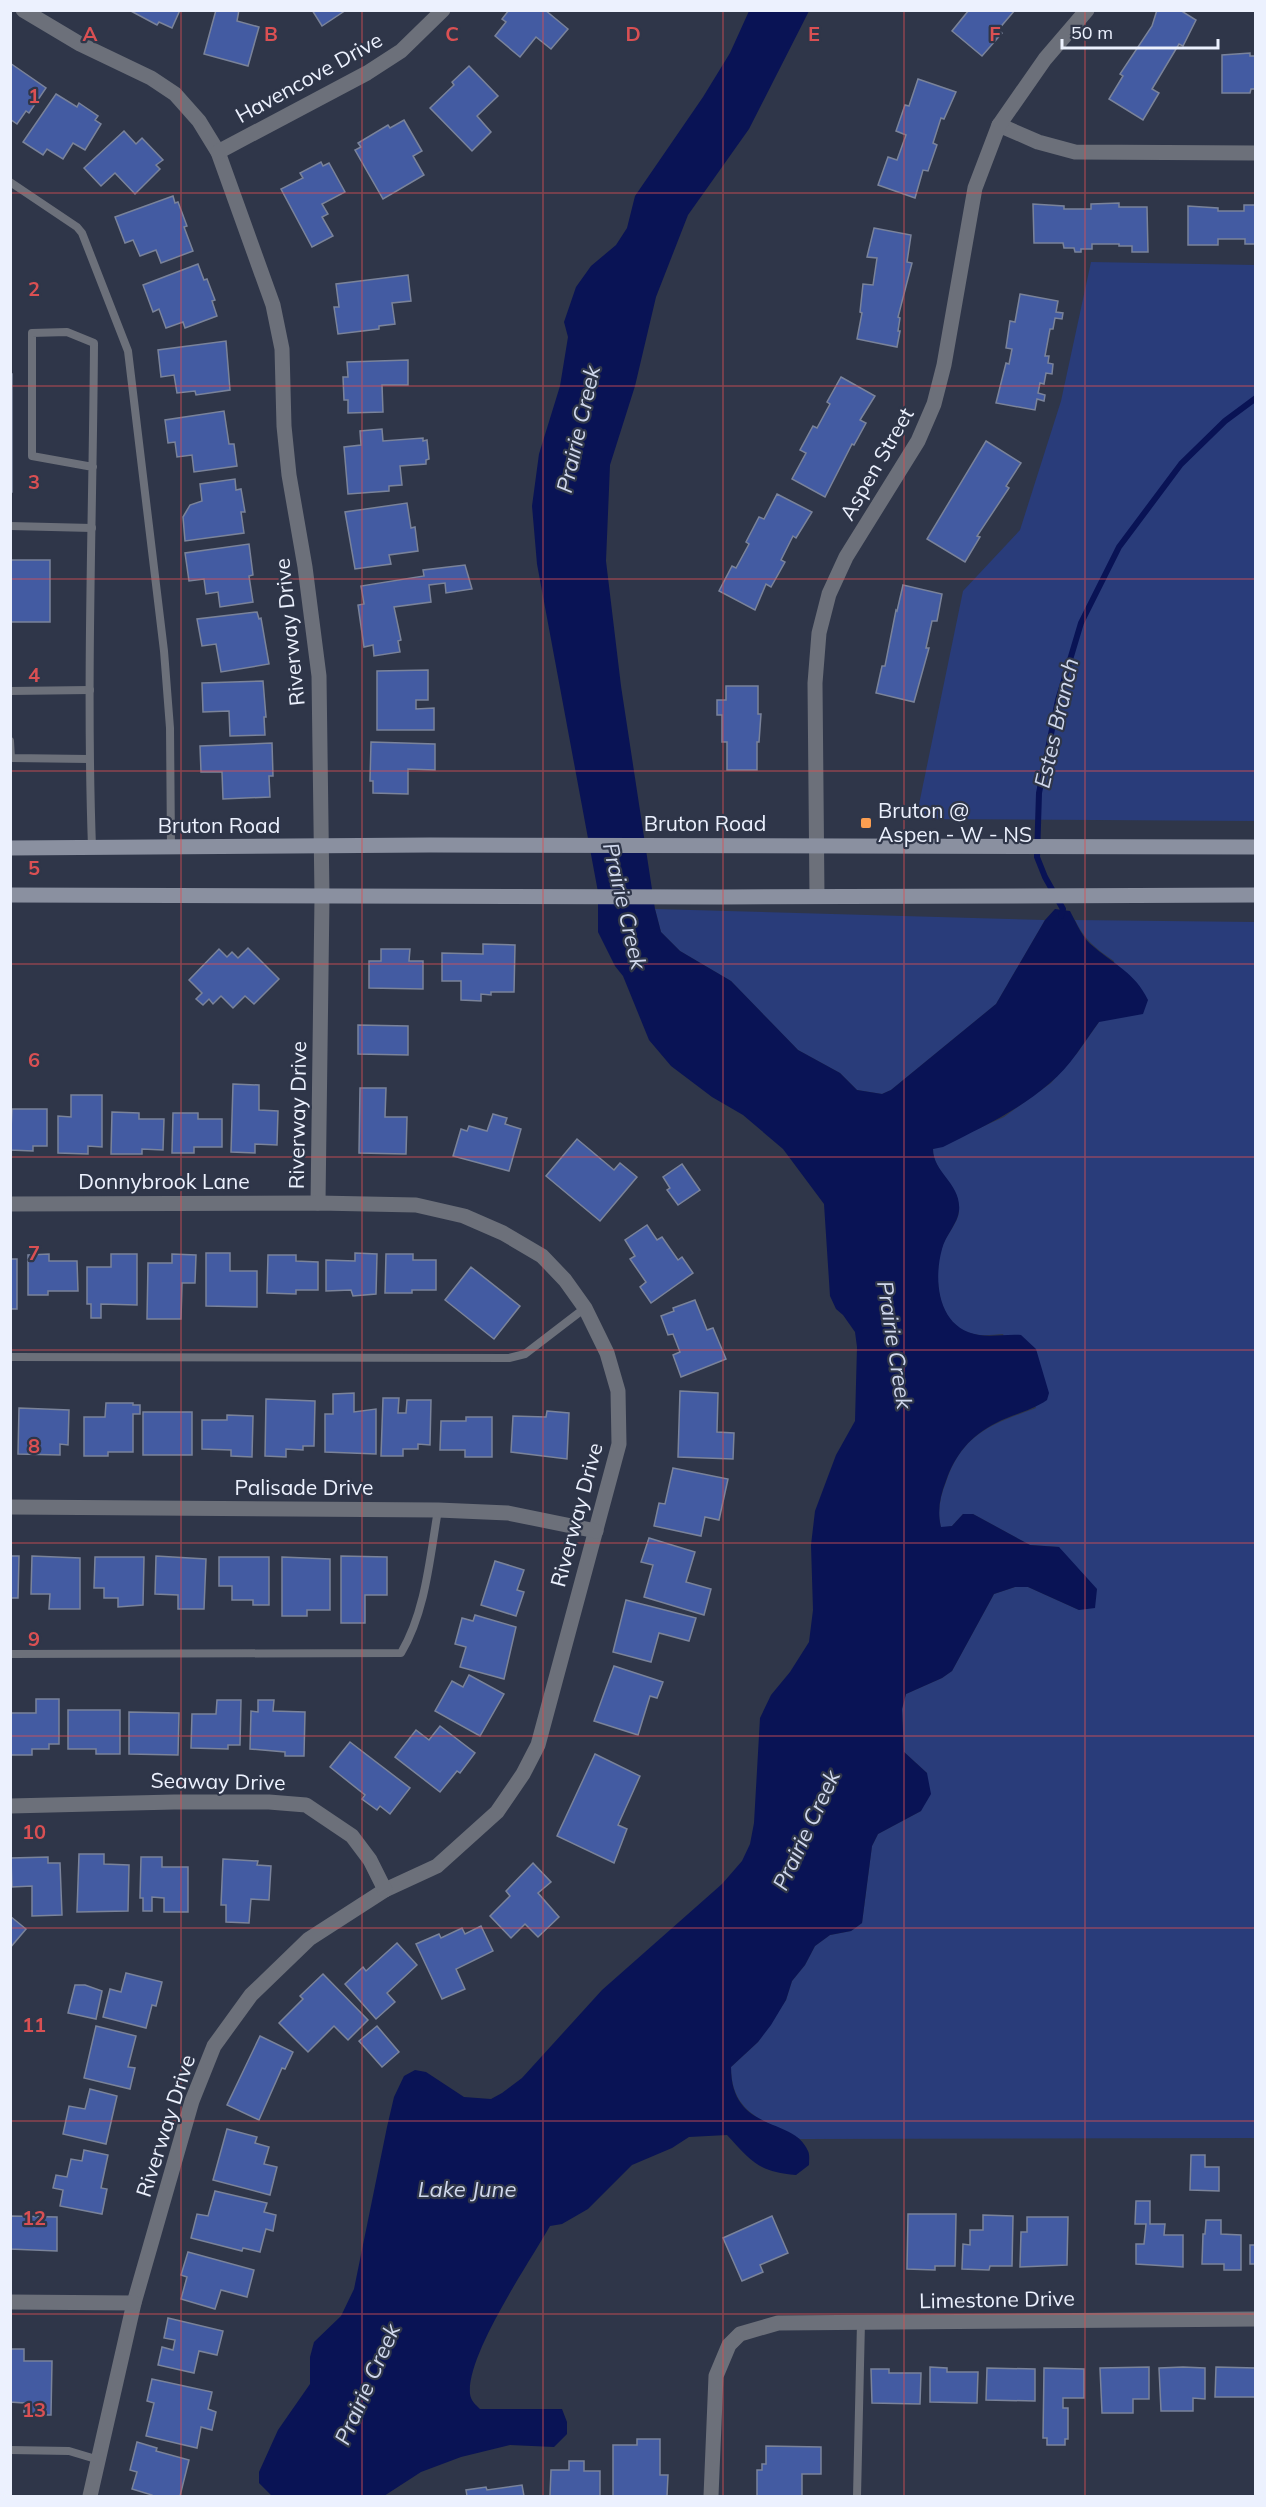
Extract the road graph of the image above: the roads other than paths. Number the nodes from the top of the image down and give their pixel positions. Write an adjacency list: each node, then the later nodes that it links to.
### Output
1 (23, 10): 5 (street, Riverway Drive)
2 (443, 10): 5 (street, Havencove Drive)
3 (1087, 10): 4 (street, Aspen Street)
4 (999, 124): 6 (street); 16 (street, Aspen Street)
5 (218, 152): 18 (street, Riverway Drive)
6 (1256, 153)
7 (10, 182): 15 (lane)
8 (93, 467): 8 (lane); 10 (lane)
9 (10, 526): 10 (lane)
10 (92, 528): 11 (lane)
11 (90, 690): 12 (lane); 14 (lane)
12 (10, 691)
13 (10, 741): 14 (lane)
14 (89, 759): 17 (lane)
15 (171, 846): 17 (main road, Bruton Road); 18 (main road, Bruton Road)
16 (818, 846): 18 (main road, Bruton Road); 19 (main road, Bruton Road); 23 (street, Aspen Street)
17 (92, 847): 20 (main road, Bruton Road)
18 (321, 847): 24 (street, Riverway Drive)
19 (1256, 847)
20 (10, 848)
21 (1256, 895): 23 (main road)
22 (10, 896): 24 (main road)
23 (817, 896): 24 (main road)
24 (322, 897): 25 (street, Riverway Drive)
25 (318, 1203): 26 (street, Donnybrook Lane); 27 (street, Riverway Drive)
26 (10, 1204)
27 (585, 1308): 28 (lane); 31 (street, Riverway Drive)
28 (10, 1357)
29 (10, 1507): 30 (street, Palisade Drive)
30 (438, 1510): 31 (street, Palisade Drive); 32 (lane)
31 (596, 1532): 34 (street, Riverway Drive)
32 (10, 1654)
33 (10, 1806): 34 (street, Seaway Drive)
34 (385, 1890): 36 (street, Riverway Drive)
35 (10, 2302): 36 (street)
36 (134, 2303): 40 (street, Riverway Drive)
37 (1256, 2319): 38 (street, Limestone Drive)
38 (861, 2322): 42 (street, Limestone Drive); 43 (lane)
39 (10, 2450): 40 (lane)
40 (99, 2460): 41 (street, Riverway Drive)
41 (90, 2496)
42 (711, 2496)
43 (857, 2496)

